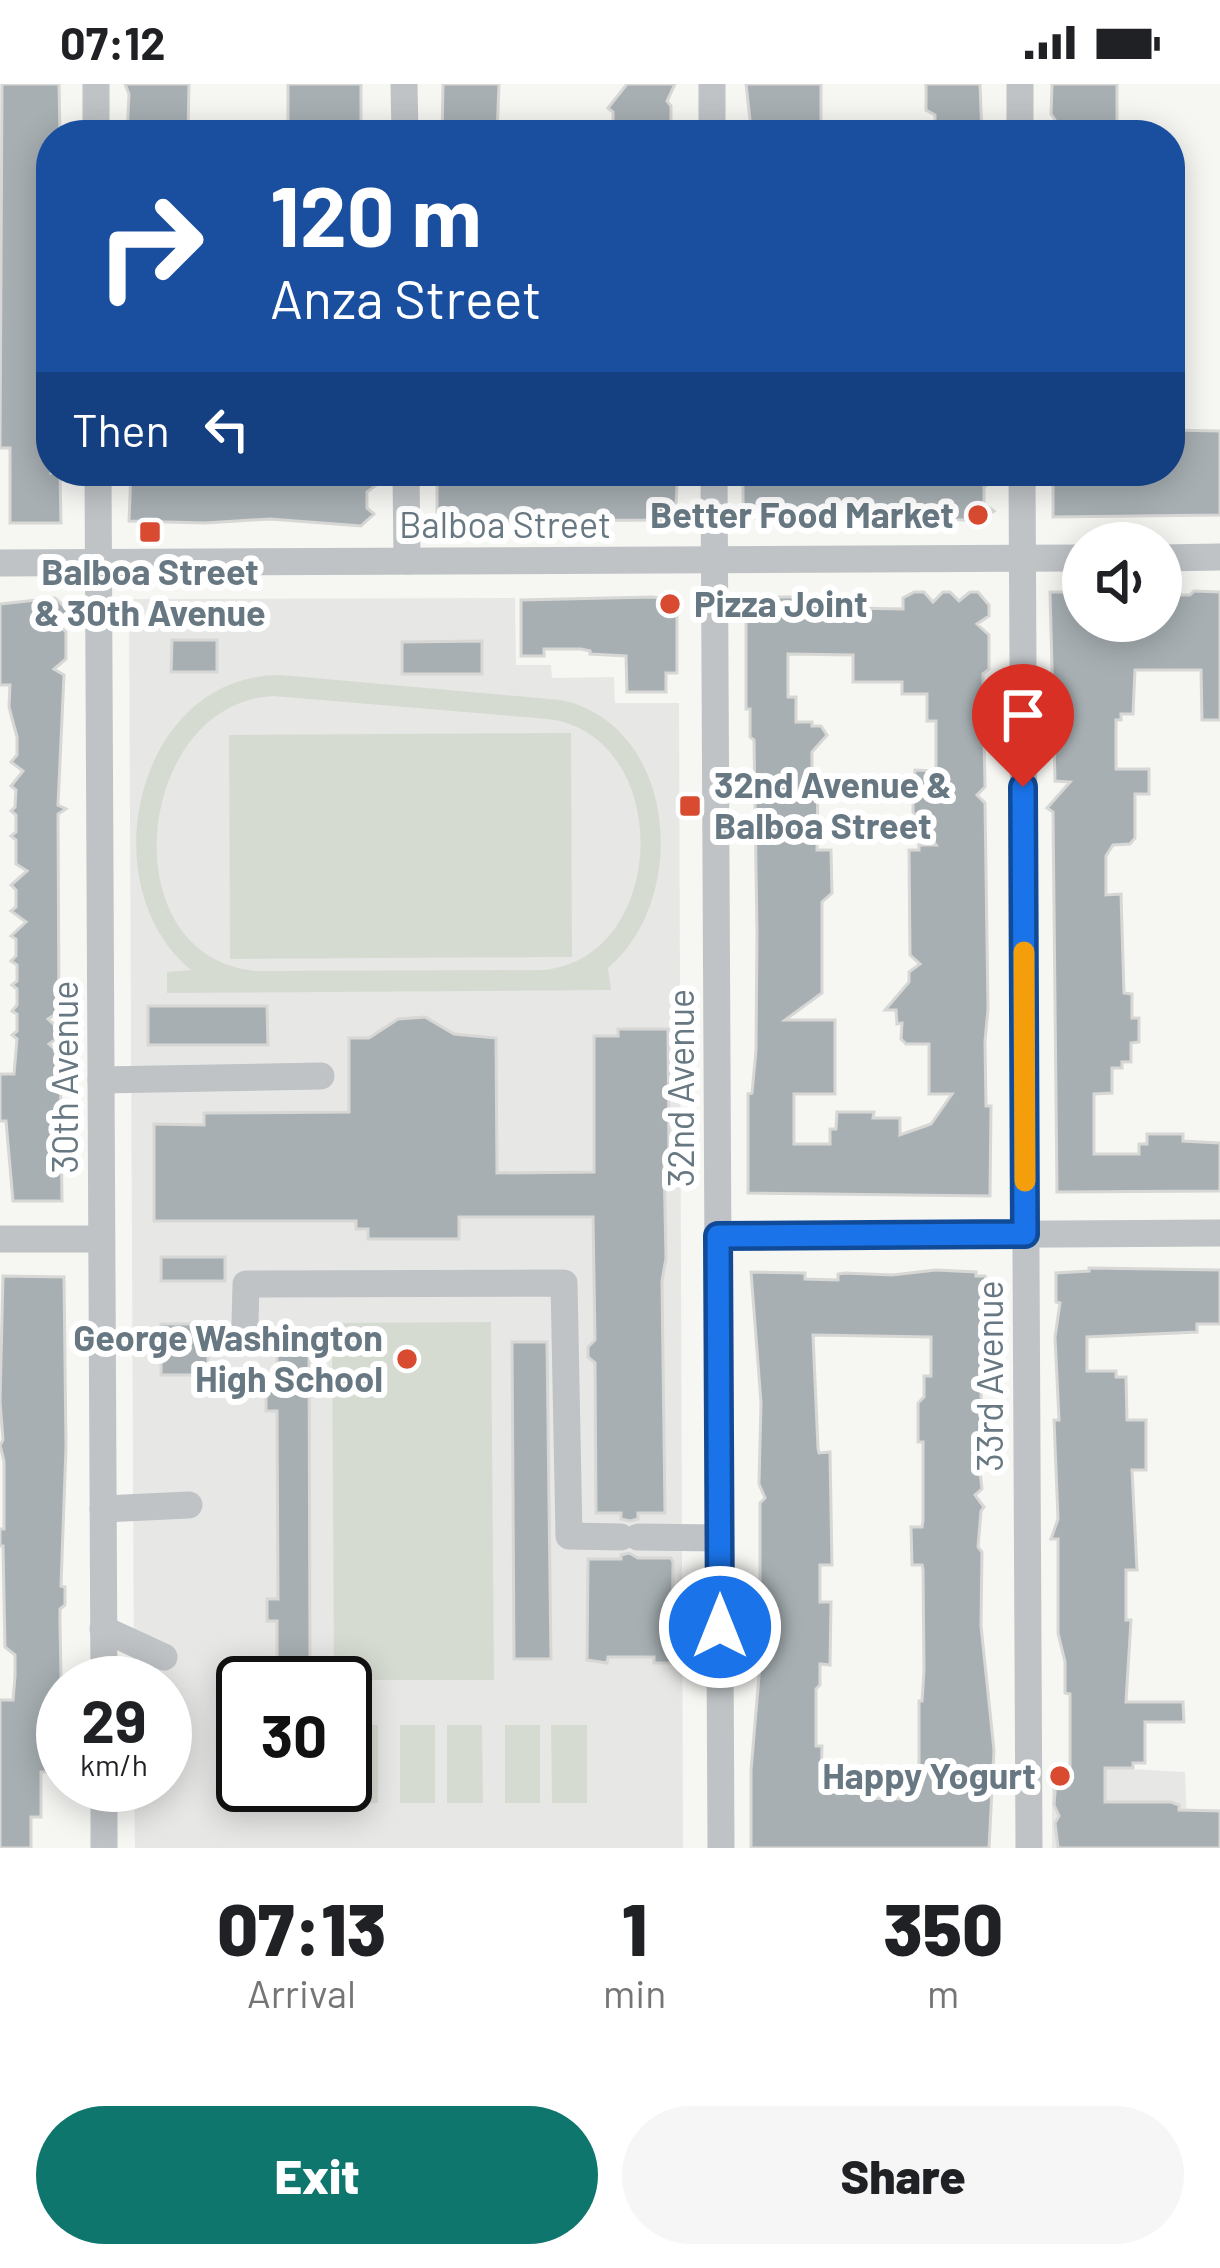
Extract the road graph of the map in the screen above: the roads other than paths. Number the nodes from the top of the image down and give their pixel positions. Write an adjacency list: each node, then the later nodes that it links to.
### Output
1 (96, 84): 5 (street)
2 (404, 84): 6 (street)
3 (712, 84): 7 (street)
4 (1020, 84): 8 (street)
5 (96, 120)
6 (405, 120)
7 (712, 120)
8 (1020, 120)
9 (98, 486): 20 (street, 30th Avenue)
10 (406, 486): 18 (street)
11 (714, 486): 17 (street, 32nd Avenue)
12 (1022, 486): 14 (street, 33rd Avenue)
13 (1220, 557): 16 (street)
14 (1022, 558): 15 (street, Balboa Street); 17 (street, Balboa Street); 24 (street, 33rd Avenue)
15 (1062, 558)
16 (1182, 558)
17 (715, 560): 18 (street, Balboa Street); 25 (street, 32nd Avenue)
18 (407, 562): 20 (street, Balboa Street)
19 (0, 563): 20 (street, Balboa Street)
20 (98, 563): 22 (street, 30th Avenue)
21 (321, 1076): 22 (street)
22 (101, 1080): 27 (street, 30th Avenue)
23 (1220, 1233): 24 (street)
24 (1025, 1234): 25 (street); 38 (street, 33rd Avenue)
25 (718, 1236): 31 (street, 32nd Avenue)
26 (0, 1239): 27 (street)
27 (101, 1239): 30 (street, 30th Avenue)
28 (245, 1323): 31 (street)
29 (189, 1505): 30 (street)
30 (103, 1508): 32 (street, 30th Avenue)
31 (719, 1538): 37 (street, 32nd Avenue)
32 (104, 1629): 33 (street, 30th Avenue); 34 (street)
33 (104, 1656)
34 (162, 1656)
35 (104, 1812): 36 (street)
36 (104, 1848)
37 (721, 1848)
38 (1029, 1848)

